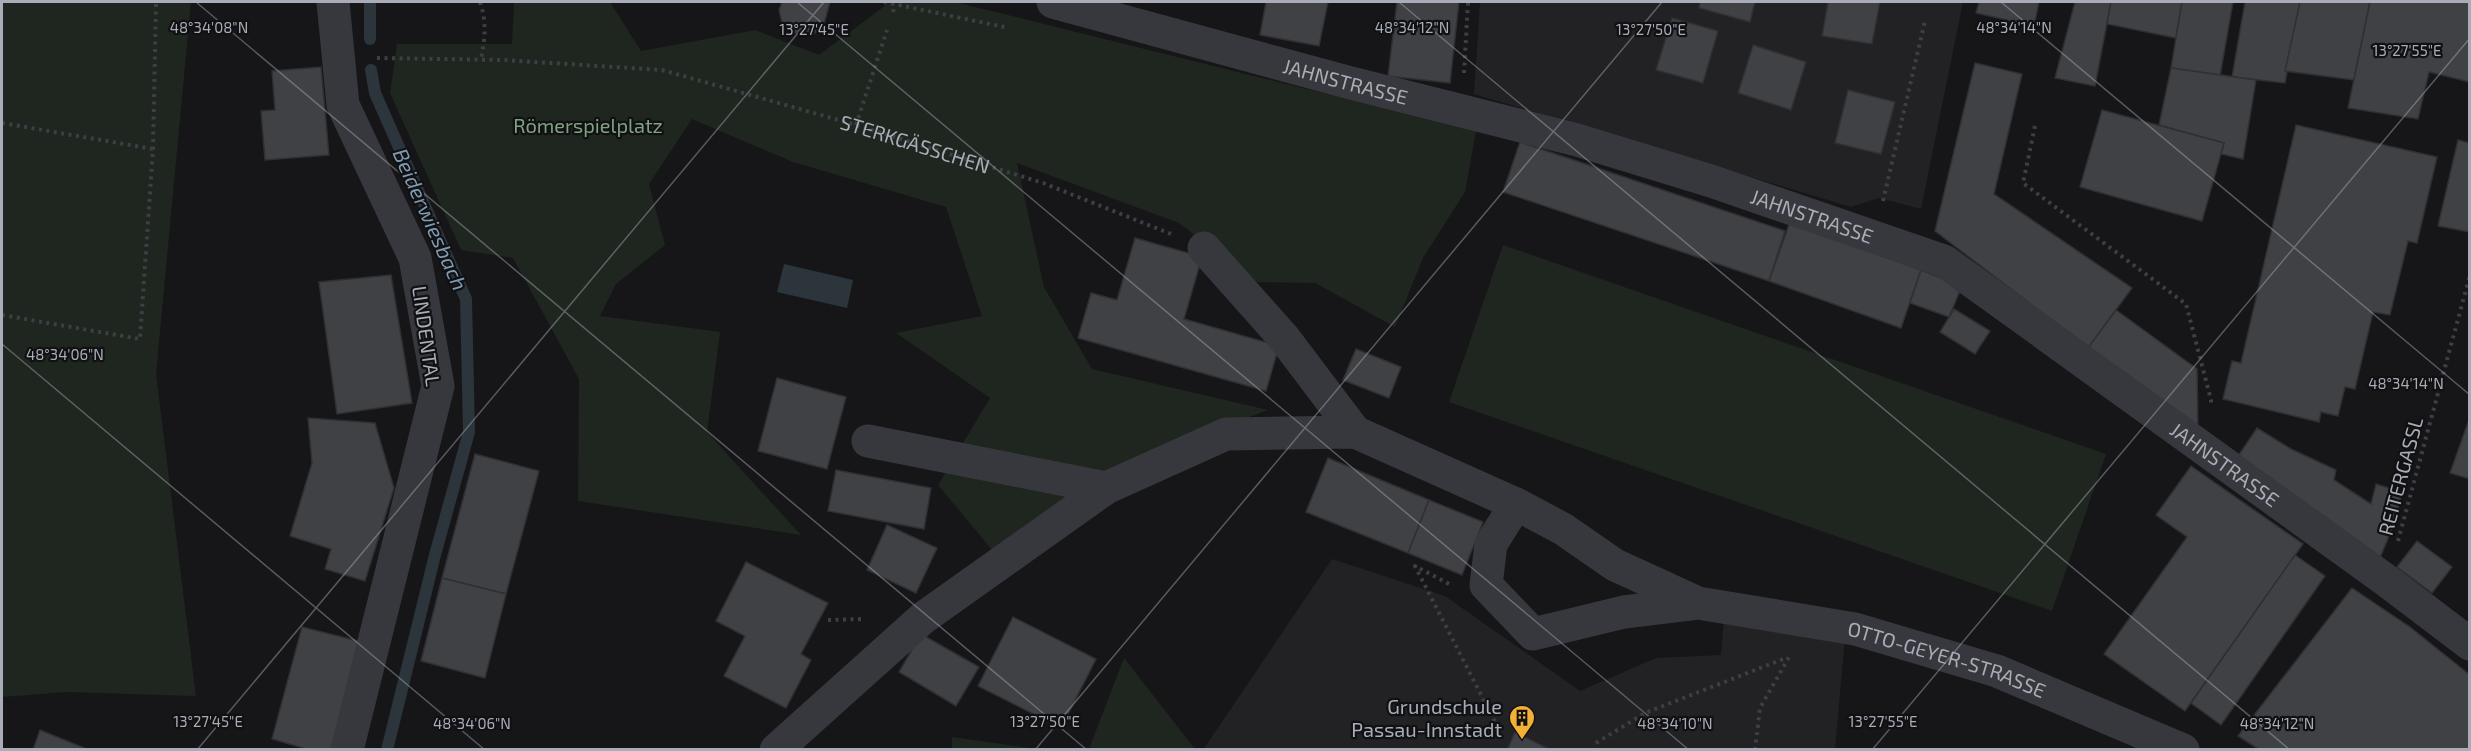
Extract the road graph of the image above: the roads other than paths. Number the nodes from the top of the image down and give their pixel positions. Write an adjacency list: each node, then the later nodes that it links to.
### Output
1 (333, 2): 10 (street, LINDENTAL)
2 (1053, 2): 9 (street, JAHNSTRASSE)
3 (1204, 248): 4 (street)
4 (1355, 432): 6 (street); 7 (street, OTTO-GEYER-STRASSE)
5 (868, 441): 6 (street)
6 (1106, 488): 11 (street)
7 (1516, 504): 8 (street, OTTO-GEYER-STRASSE); 8 (street, OTTO-GEYER-STRASSE)
8 (1698, 603): 12 (street, OTTO-GEYER-STRASSE)
9 (2469, 644)
10 (347, 750)
11 (776, 750)
12 (2183, 750)

